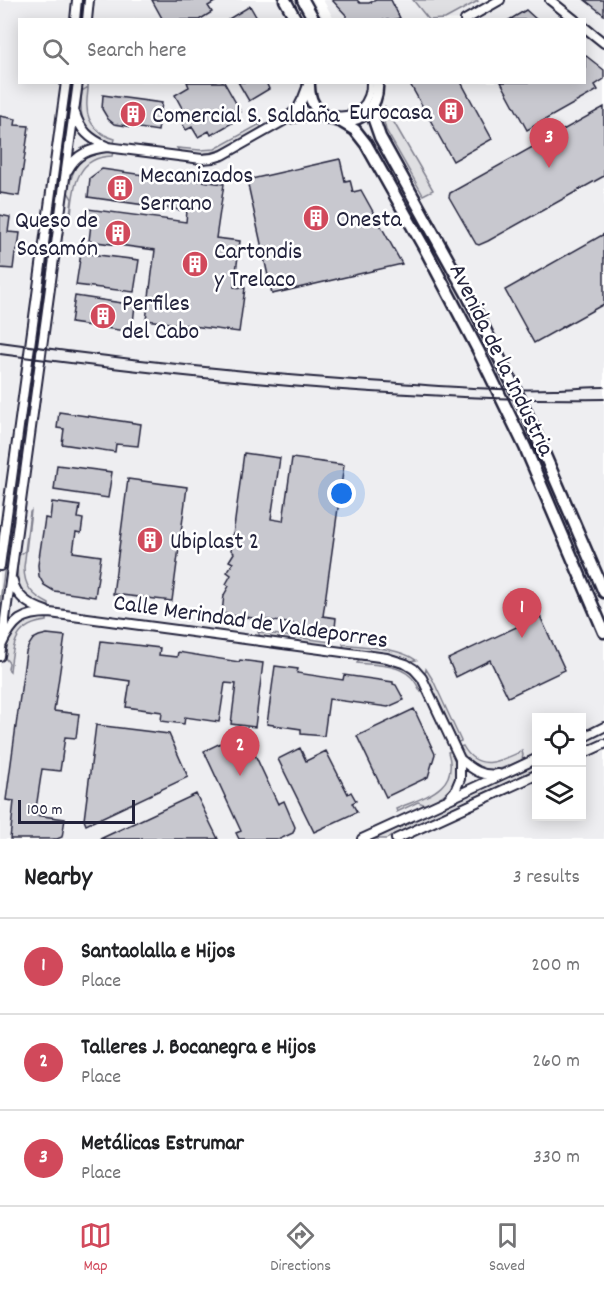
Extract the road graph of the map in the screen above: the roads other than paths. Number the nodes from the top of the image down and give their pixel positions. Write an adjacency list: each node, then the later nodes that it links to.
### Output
1 (77, 0): 7 (street)
2 (89, 0): 8 (street)
3 (285, 0): 9 (main road)
4 (303, 0): 10 (main road)
5 (500, 0): 11 (street)
6 (550, 0): 12 (street)
7 (75, 18)
8 (87, 18)
9 (295, 18)
10 (313, 18)
11 (468, 18)
12 (572, 18)
13 (586, 28): 14 (street)
14 (604, 43)
15 (66, 84): 29 (street)
16 (78, 84): 23 (street)
17 (310, 84): 20 (street)
18 (310, 84): 24 (main road)
19 (310, 84): 25 (street)
20 (375, 84)
21 (376, 84): 22 (main road)
22 (373, 104): 26 (main road); 31 (main road, Avenida de la Industria)
23 (74, 110): 27 (street); 28 (street)
24 (327, 117): 25 (street); 26 (main road)
25 (285, 120): 27 (street)
26 (340, 121): 33 (main road, Avenida de la Industria)
27 (107, 147): 28 (street)
28 (65, 179): 30 (street)
29 (0, 566)
30 (11, 575): 32 (street, Calle Merindad de Valdeporres); 34 (street)
31 (604, 592)
32 (50, 613): 34 (street, Calle Merindad de Valdeporres); 40 (street, Calle Merindad de Valdeporres)
33 (604, 632)
34 (1, 646): 35 (street)
35 (0, 656)
36 (604, 727): 37 (street)
37 (586, 736)
38 (604, 744): 39 (street)
39 (586, 752)
40 (460, 759): 42 (street); 44 (street)
41 (532, 761): 42 (street)
42 (506, 773): 44 (street)
43 (532, 777): 46 (street)
44 (447, 800): 45 (street)
45 (362, 839)
46 (396, 839)

